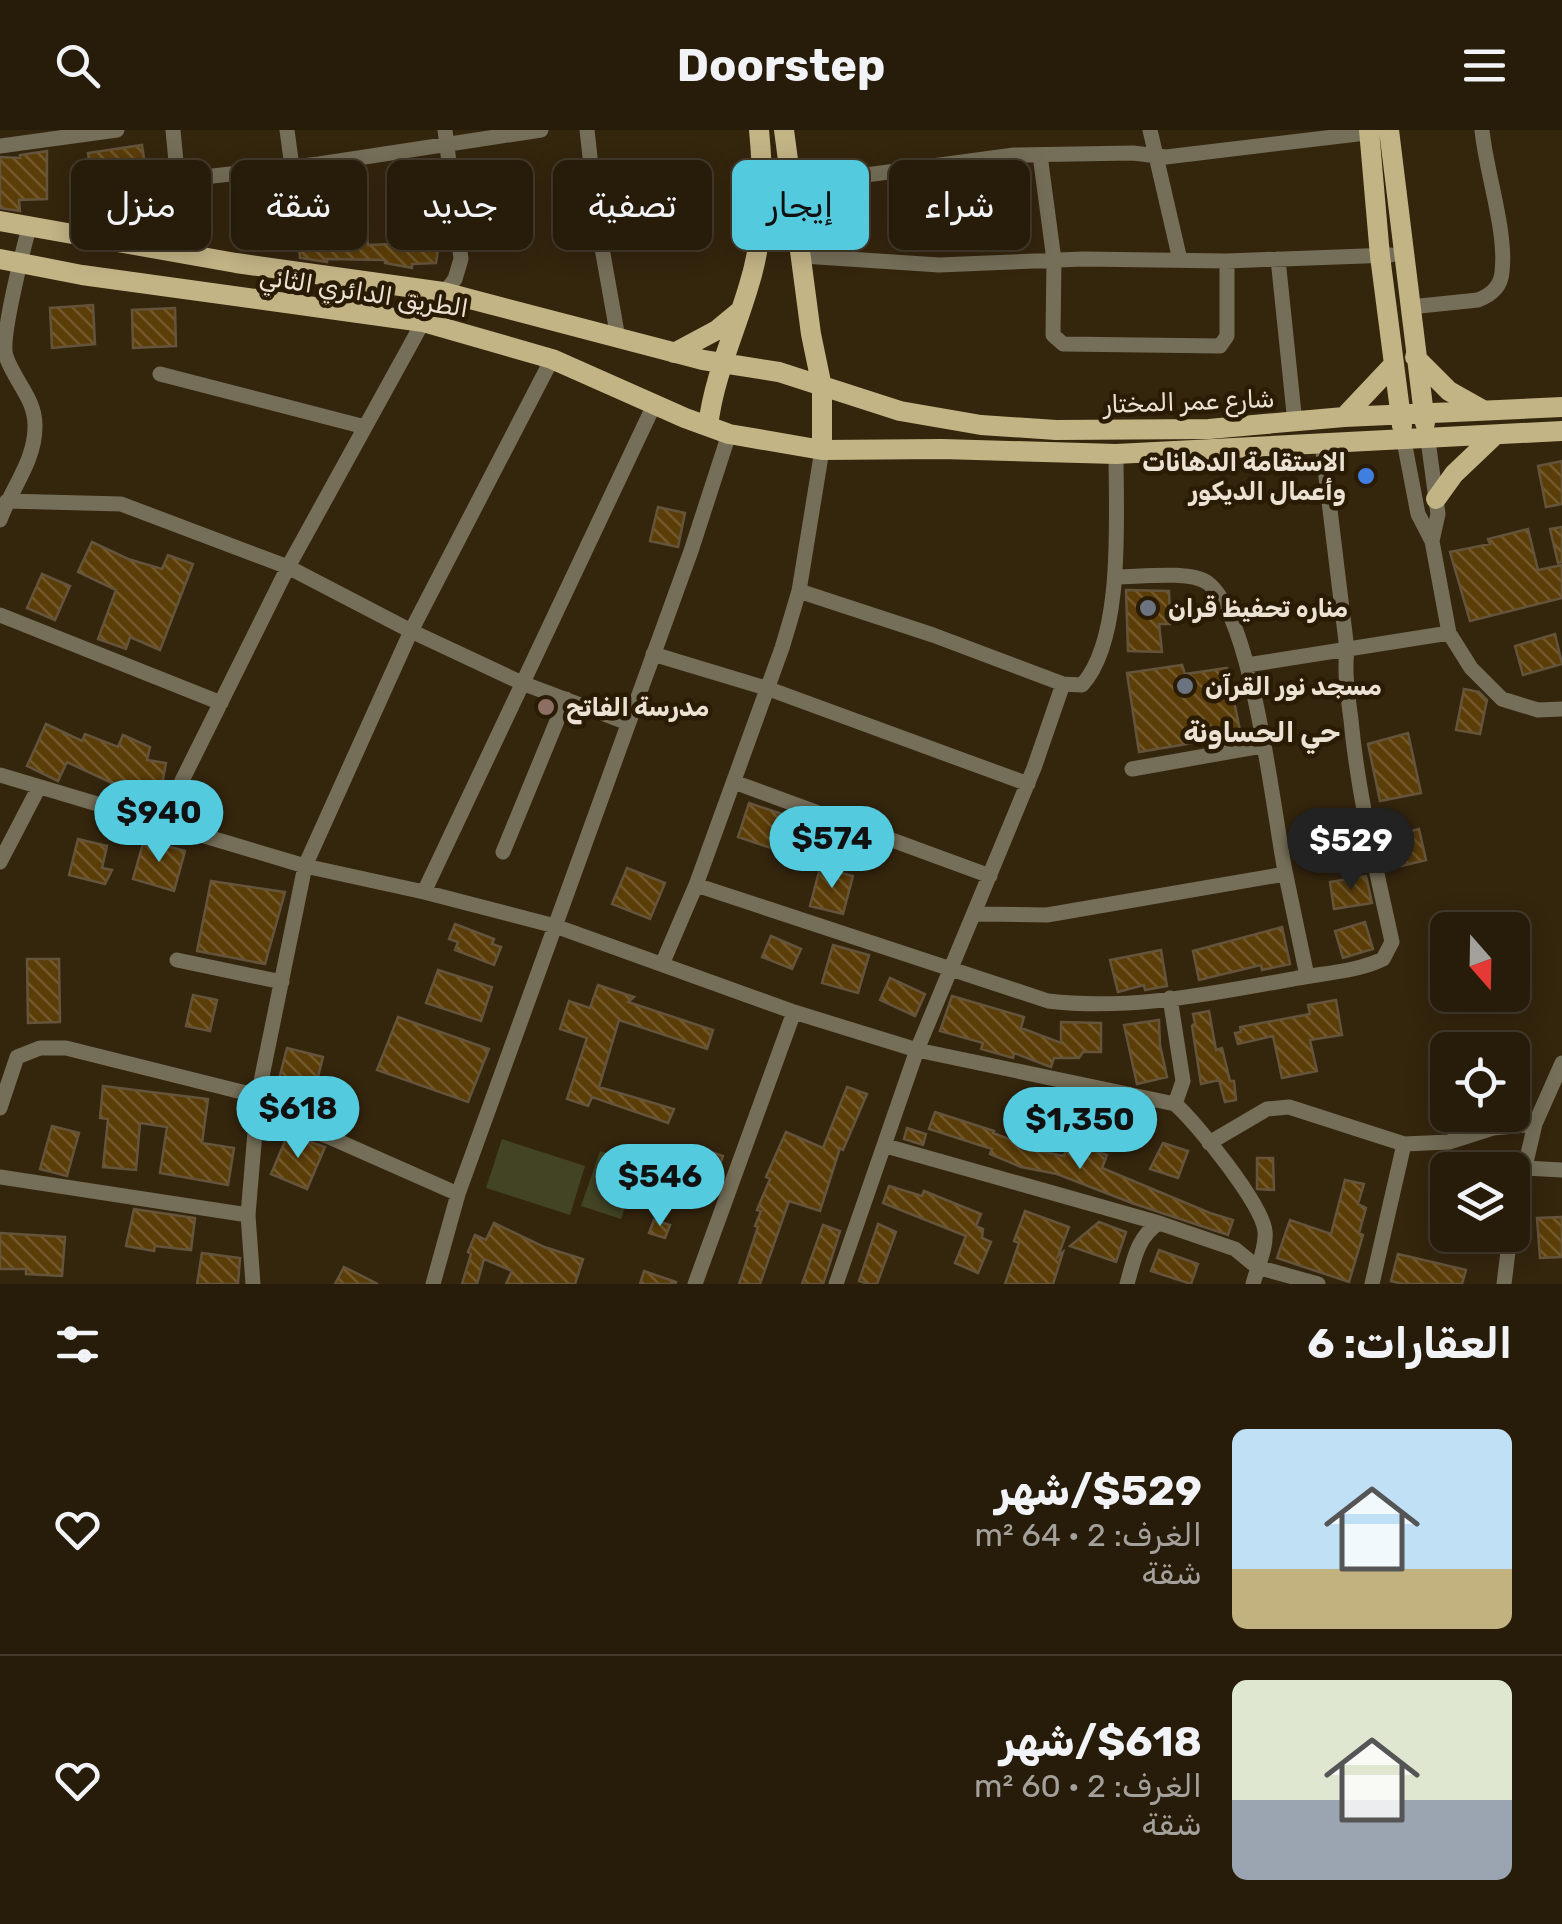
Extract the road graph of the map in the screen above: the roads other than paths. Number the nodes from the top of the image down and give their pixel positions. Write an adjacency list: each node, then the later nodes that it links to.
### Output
1 (117, 130): 12 (street)
2 (173, 130): 18 (street)
3 (287, 130): 15 (street)
4 (541, 130): 11 (street)
5 (587, 130): 35 (street)
6 (759, 130): 33 (main road)
7 (784, 130): 17 (main road)
8 (1150, 130): 14 (street)
9 (1482, 130): 32 (street)
10 (1378, 131): 14 (street); 23 (main road); 25 (main road)
11 (445, 137): 16 (street); 31 (street)
12 (0, 146)
13 (1040, 154): 14 (street); 19 (street); 27 (street)
14 (1154, 154): 28 (street)
15 (291, 160)
16 (328, 160)
17 (788, 160)
18 (231, 173)
19 (869, 174)
20 (0, 221): 21 (main road, الطريق الدائري الثاني)
21 (28, 228): 30 (street); 31 (main road, الطريق الدائري الثاني)
22 (802, 250): 24 (main road)
23 (1404, 255): 25 (street); 32 (main road)
24 (803, 256): 27 (street); 43 (main road)
25 (1380, 256): 26 (street); 41 (main road)
26 (1278, 259): 29 (street); 51 (street)
27 (1054, 260): 28 (street); 29 (street)
28 (1180, 260): 29 (street)
29 (1227, 260)
30 (9, 262): 34 (main road, الطريق الدائري الثاني); 37 (street)
31 (443, 292): 34 (street); 35 (main road, الطريق الدائري الثاني)
32 (1410, 307): 38 (main road)
33 (741, 309): 36 (main road); 40 (main road)
34 (423, 322): 39 (main road, الطريق الدائري الثاني); 53 (street)
35 (618, 338): 36 (main road, الطريق الدائري الثاني)
36 (674, 353): 40 (main road, الطريق الدائري الثاني)
37 (2, 354): 64 (street)
38 (1416, 357): 46 (main road); 49 (main road)
39 (552, 359): 44 (main road, الطريق الدائري الثاني); 71 (street)
40 (721, 361): 43 (main road, الطريق الدائري الثاني); 52 (main road)
41 (1394, 364): 48 (main road); 50 (main road)
42 (160, 374): 53 (street)
43 (822, 387): 47 (main road, شارع عمر المختار); 61 (main road)
44 (654, 405): 52 (main road, الطريق الدائري الثاني); 76 (street)
45 (1562, 407): 46 (main road, شارع عمر المختار)
46 (1481, 409): 49 (main road, شارع عمر المختار)
47 (900, 411): 51 (main road, شارع عمر المختار); 60 (main road)
48 (1400, 414): 49 (main road, شارع عمر المختار); 50 (main road, شارع عمر المختار); 58 (main road)
49 (1424, 414): 57 (main road)
50 (1344, 418): 51 (main road, شارع عمر المختار)
51 (1295, 423)
52 (708, 426): 55 (main road, الطريق الدائري الثاني)
53 (365, 428): 67 (street)
54 (1562, 431): 56 (main road, شارع عمر المختار)
55 (729, 434): 61 (main road, الطريق الدائري الثاني); 74 (street)
56 (1494, 436): 57 (main road, شارع عمر المختار); 63 (main road)
57 (1428, 440): 58 (main road, شارع عمر المختار); 63 (street)
58 (1404, 441): 59 (main road, شارع عمر المختار); 66 (street)
59 (1322, 444): 62 (main road, شارع عمر المختار); 73 (street)
60 (894, 449): 61 (main road, شارع عمر المختار); 62 (main road, شارع عمر المختار)
61 (822, 450): 69 (street)
62 (1116, 454): 68 (street)
63 (1436, 499): 66 (street)
64 (7, 501): 65 (street); 67 (street)
65 (0, 520)
66 (1432, 541): 72 (street)
67 (288, 568): 71 (street); 80 (street)
68 (1116, 577): 75 (street); 77 (street)
69 (799, 591): 77 (street); 78 (street)
70 (0, 615): 80 (street)
71 (411, 631): 76 (street); 92 (street)
72 (1448, 633): 73 (street); 81 (street)
73 (1347, 650): 75 (street); 102 (street)
74 (653, 654): 78 (street); 82 (street)
75 (1247, 665): 83 (street)
76 (522, 682): 79 (street); 96 (street)
77 (1063, 684): 87 (street)
78 (769, 689): 86 (street); 87 (street)
79 (566, 699): 82 (street); 90 (street)
80 (221, 702): 89 (street)
81 (1562, 709)
82 (628, 723): 98 (street)
83 (1262, 746): 84 (street); 93 (street)
84 (1132, 769)
85 (0, 775): 88 (street)
86 (734, 782): 94 (street); 95 (street)
87 (1028, 784): 94 (street)
88 (39, 787): 89 (street); 91 (street)
89 (161, 823): 92 (street)
90 (502, 852)
91 (0, 862)
92 (305, 866): 96 (street); 103 (street)
93 (1285, 874): 97 (street); 102 (street)
94 (990, 876): 97 (street)
95 (696, 885): 100 (street); 101 (street)
96 (424, 892): 98 (street)
97 (976, 914): 101 (street)
98 (554, 926): 100 (street); 119 (street)
99 (176, 960): 103 (street)
100 (663, 962): 105 (street)
101 (951, 969): 104 (street); 106 (street)
102 (1308, 976): 104 (street)
103 (282, 982): 108 (street)
104 (1170, 998): 109 (street)
105 (794, 1012): 106 (street); 126 (street)
106 (918, 1050): 109 (street); 114 (street)
107 (1562, 1063): 111 (street)
108 (258, 1104): 110 (street); 119 (street); 120 (street)
109 (1176, 1104): 112 (street)
110 (0, 1108)
111 (1535, 1124): 113 (street); 115 (street)
112 (1209, 1143): 113 (street); 123 (street)
113 (1404, 1144): 131 (street)
114 (886, 1146): 121 (street); 127 (street)
115 (1529, 1152)
116 (1530, 1168): 117 (street)
117 (1562, 1170)
118 (0, 1177): 120 (street)
119 (458, 1194): 125 (street)
120 (248, 1215): 124 (street)
121 (1159, 1223): 123 (street); 128 (street)
122 (1508, 1252): 132 (street)
123 (1257, 1267): 129 (street); 130 (street)
124 (253, 1284)
125 (433, 1284)
126 (695, 1284)
127 (836, 1284)
128 (1127, 1284)
129 (1253, 1284)
130 (1318, 1284)
131 (1372, 1284)
132 (1504, 1284)

